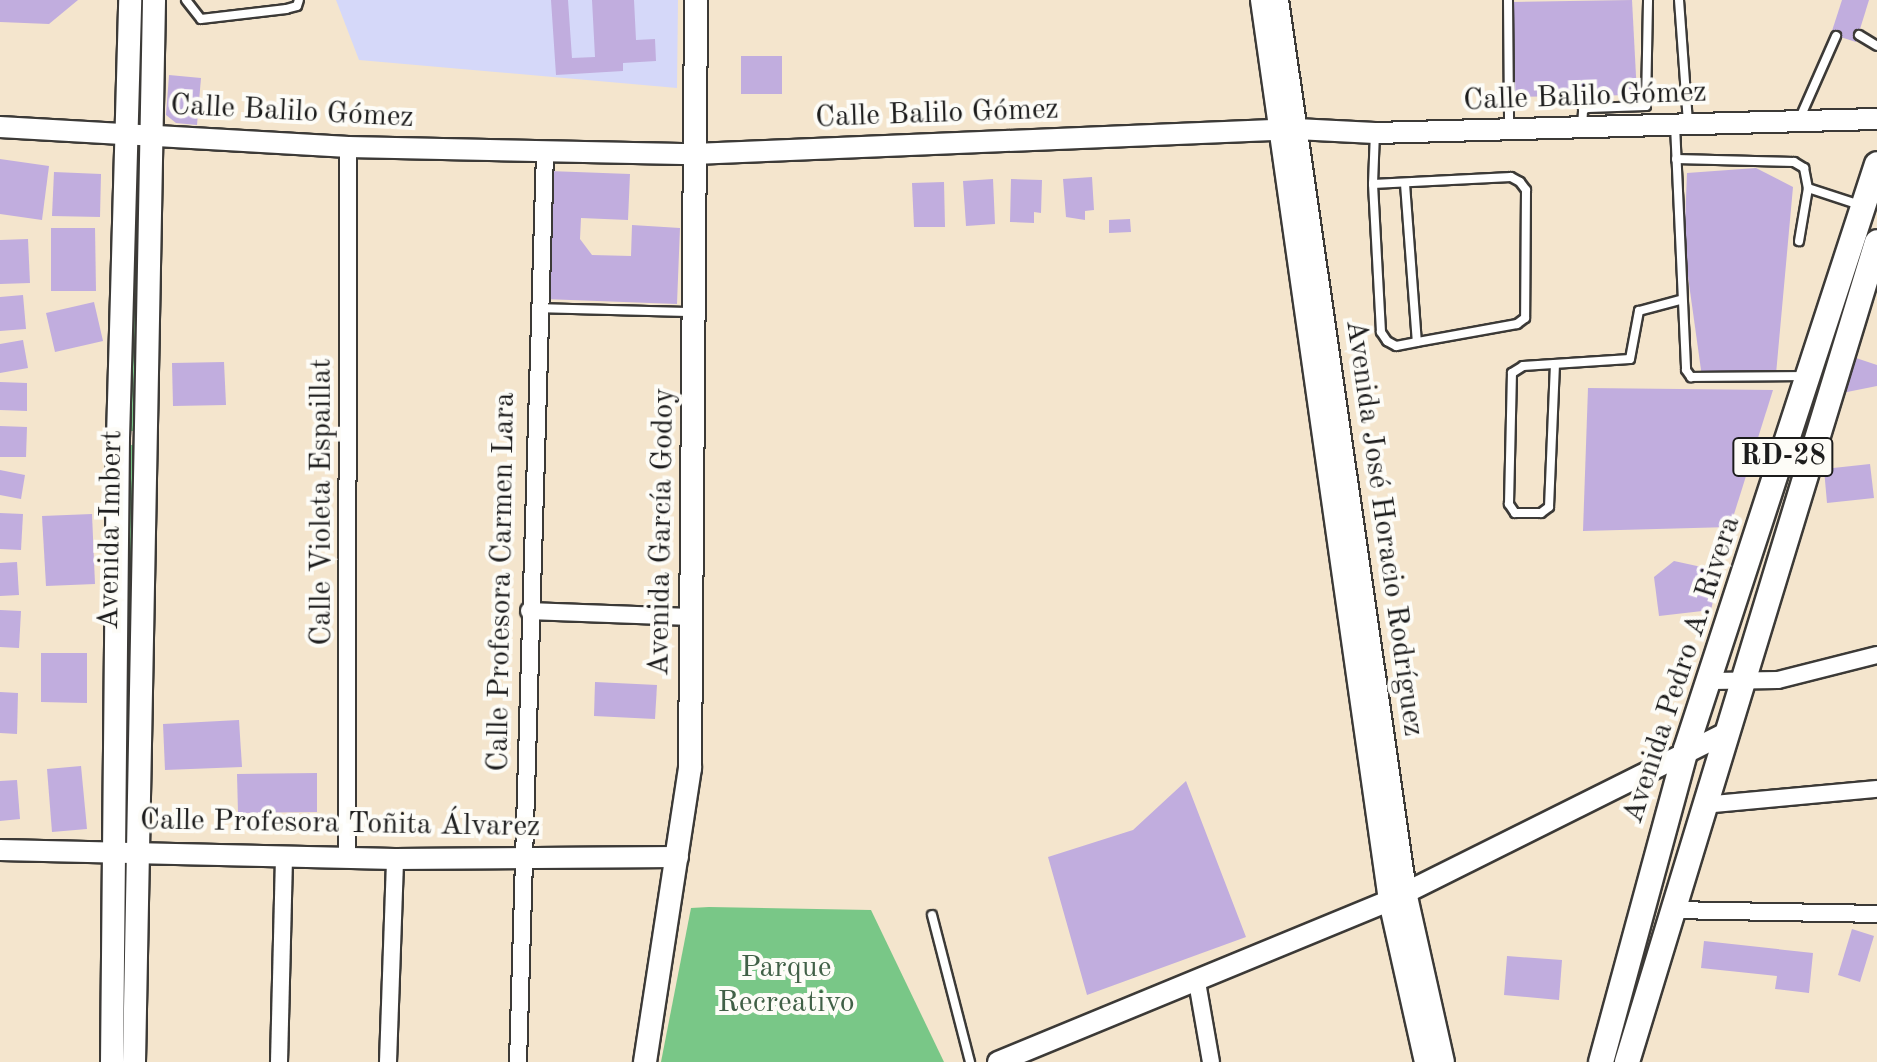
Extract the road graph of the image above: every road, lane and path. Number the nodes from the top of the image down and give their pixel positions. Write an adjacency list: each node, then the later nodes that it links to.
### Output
1 (130, 0): 21 (main road, Avenida Imbert)
2 (154, 0): 23 (main road, Avenida Imbert)
3 (186, 0): 4 (lane)
4 (299, 0)
5 (696, 0): 26 (main road, Avenida García Godoy)
6 (1261, 0): 20 (street, Avenida José Horacio Rodríguez)
7 (1278, 0): 20 (street, Avenida José Horacio Rodríguez)
8 (1508, 0): 19 (lane)
9 (1648, 0): 18 (lane)
10 (1679, 0): 16 (lane)
11 (1859, 35): 13 (lane)
12 (1836, 36): 15 (lane)
13 (1877, 46)
14 (1877, 119): 15 (street, Calle Balilo Gómez)
15 (1799, 121): 16 (street, Calle Balilo Gómez)
16 (1682, 124): 18 (street, Calle Balilo Gómez); 27 (lane)
17 (0, 127): 21 (street, Calle Balilo Gómez)
18 (1582, 127): 19 (street, Calle Balilo Gómez)
19 (1509, 128): 22 (street, Calle Balilo Gómez)
20 (1287, 129): 22 (street, Calle Balilo Gómez); 26 (street, Calle Balilo Gómez); 59 (street, Avenida José Horacio Rodríguez)
21 (126, 133): 23 (street, Calle Balilo Gómez); 41 (main road, Avenida Imbert)
22 (1375, 133): 29 (lane)
23 (151, 136): 24 (street, Calle Balilo Gómez); 42 (main road, Avenida Imbert)
24 (348, 147): 25 (street, Calle Balilo Gómez); 55 (street, Calle Violeta Espaillat)
25 (545, 151): 26 (street, Calle Balilo Gómez); 36 (street, Calle Profesora Carmen Lara)
26 (694, 154): 37 (main road, Avenida García Godoy)
27 (1676, 159): 31 (lane); 35 (lane)
28 (1877, 164): 32 (main road, Avenida Pedro A. Rivera / RD-28)
29 (1373, 184): 30 (lane); 38 (lane)
30 (1405, 184): 38 (lane); 38 (lane)
31 (1808, 188): 32 (lane); 33 (lane)
32 (1863, 206): 40 (main road, Avenida Pedro A. Rivera / RD-28)
33 (1799, 241)
34 (1877, 242): 47 (main road, Avenida Pedro A. Rivera / RD-28)
35 (1680, 300): 39 (lane); 40 (lane)
36 (537, 308): 37 (lane); 43 (street, Calle Profesora Carmen Lara)
37 (694, 312): 44 (main road, Avenida García Godoy)
38 (1417, 342)
39 (1555, 364): 39 (lane)
40 (1809, 376): 46 (main road, Avenida Pedro A. Rivera / RD-28)
41 (118, 438): 42 (street); 53 (main road, Avenida Imbert)
42 (142, 438): 53 (main road, Avenida Imbert)
43 (529, 611): 44 (street); 57 (street, Calle Profesora Carmen Lara)
44 (690, 617): 56 (main road, Avenida García Godoy)
45 (1877, 655): 47 (street)
46 (1711, 681): 47 (street); 49 (main road, Avenida Pedro A. Rivera / RD-28)
47 (1740, 684): 48 (main road, Avenida Pedro A. Rivera / RD-28)
48 (1724, 734): 49 (street); 51 (main road, Avenida Pedro A. Rivera / RD-28)
49 (1686, 749): 59 (street); 75 (main road, Avenida Pedro A. Rivera / RD-28)
50 (1877, 789): 51 (street)
51 (1703, 805): 60 (main road, Avenida Pedro A. Rivera / RD-28)
52 (0, 850): 53 (street, Calle Profesora Toñita Álvarez)
53 (126, 851): 54 (street, Calle Profesora Toñita Álvarez); 64 (main road, Avenida Imbert); 65 (main road, Avenida Imbert)
54 (284, 856): 55 (street, Calle Profesora Toñita Álvarez); 66 (street)
55 (347, 857): 58 (street, Calle Profesora Toñita Álvarez)
56 (678, 857): 57 (street, Calle Profesora Toñita Álvarez); 69 (main road, Avenida García Godoy)
57 (523, 858): 58 (street, Calle Profesora Toñita Álvarez); 68 (street, Calle Profesora Carmen Lara)
58 (395, 859): 67 (street)
59 (1397, 896): 63 (street); 73 (street, Avenida José Horacio Rodríguez); 74 (street, Avenida José Horacio Rodríguez)
60 (1672, 910): 61 (street); 76 (main road, Avenida Pedro A. Rivera / RD-28)
61 (1877, 914)
62 (932, 915): 70 (lane)
63 (1197, 982): 71 (street); 72 (street)
64 (112, 1062)
65 (134, 1062)
66 (279, 1062)
67 (388, 1062)
68 (518, 1062)
69 (645, 1062)
70 (970, 1062)
71 (998, 1062)
72 (1211, 1062)
73 (1425, 1062)
74 (1444, 1062)
75 (1601, 1062)
76 (1627, 1062)

